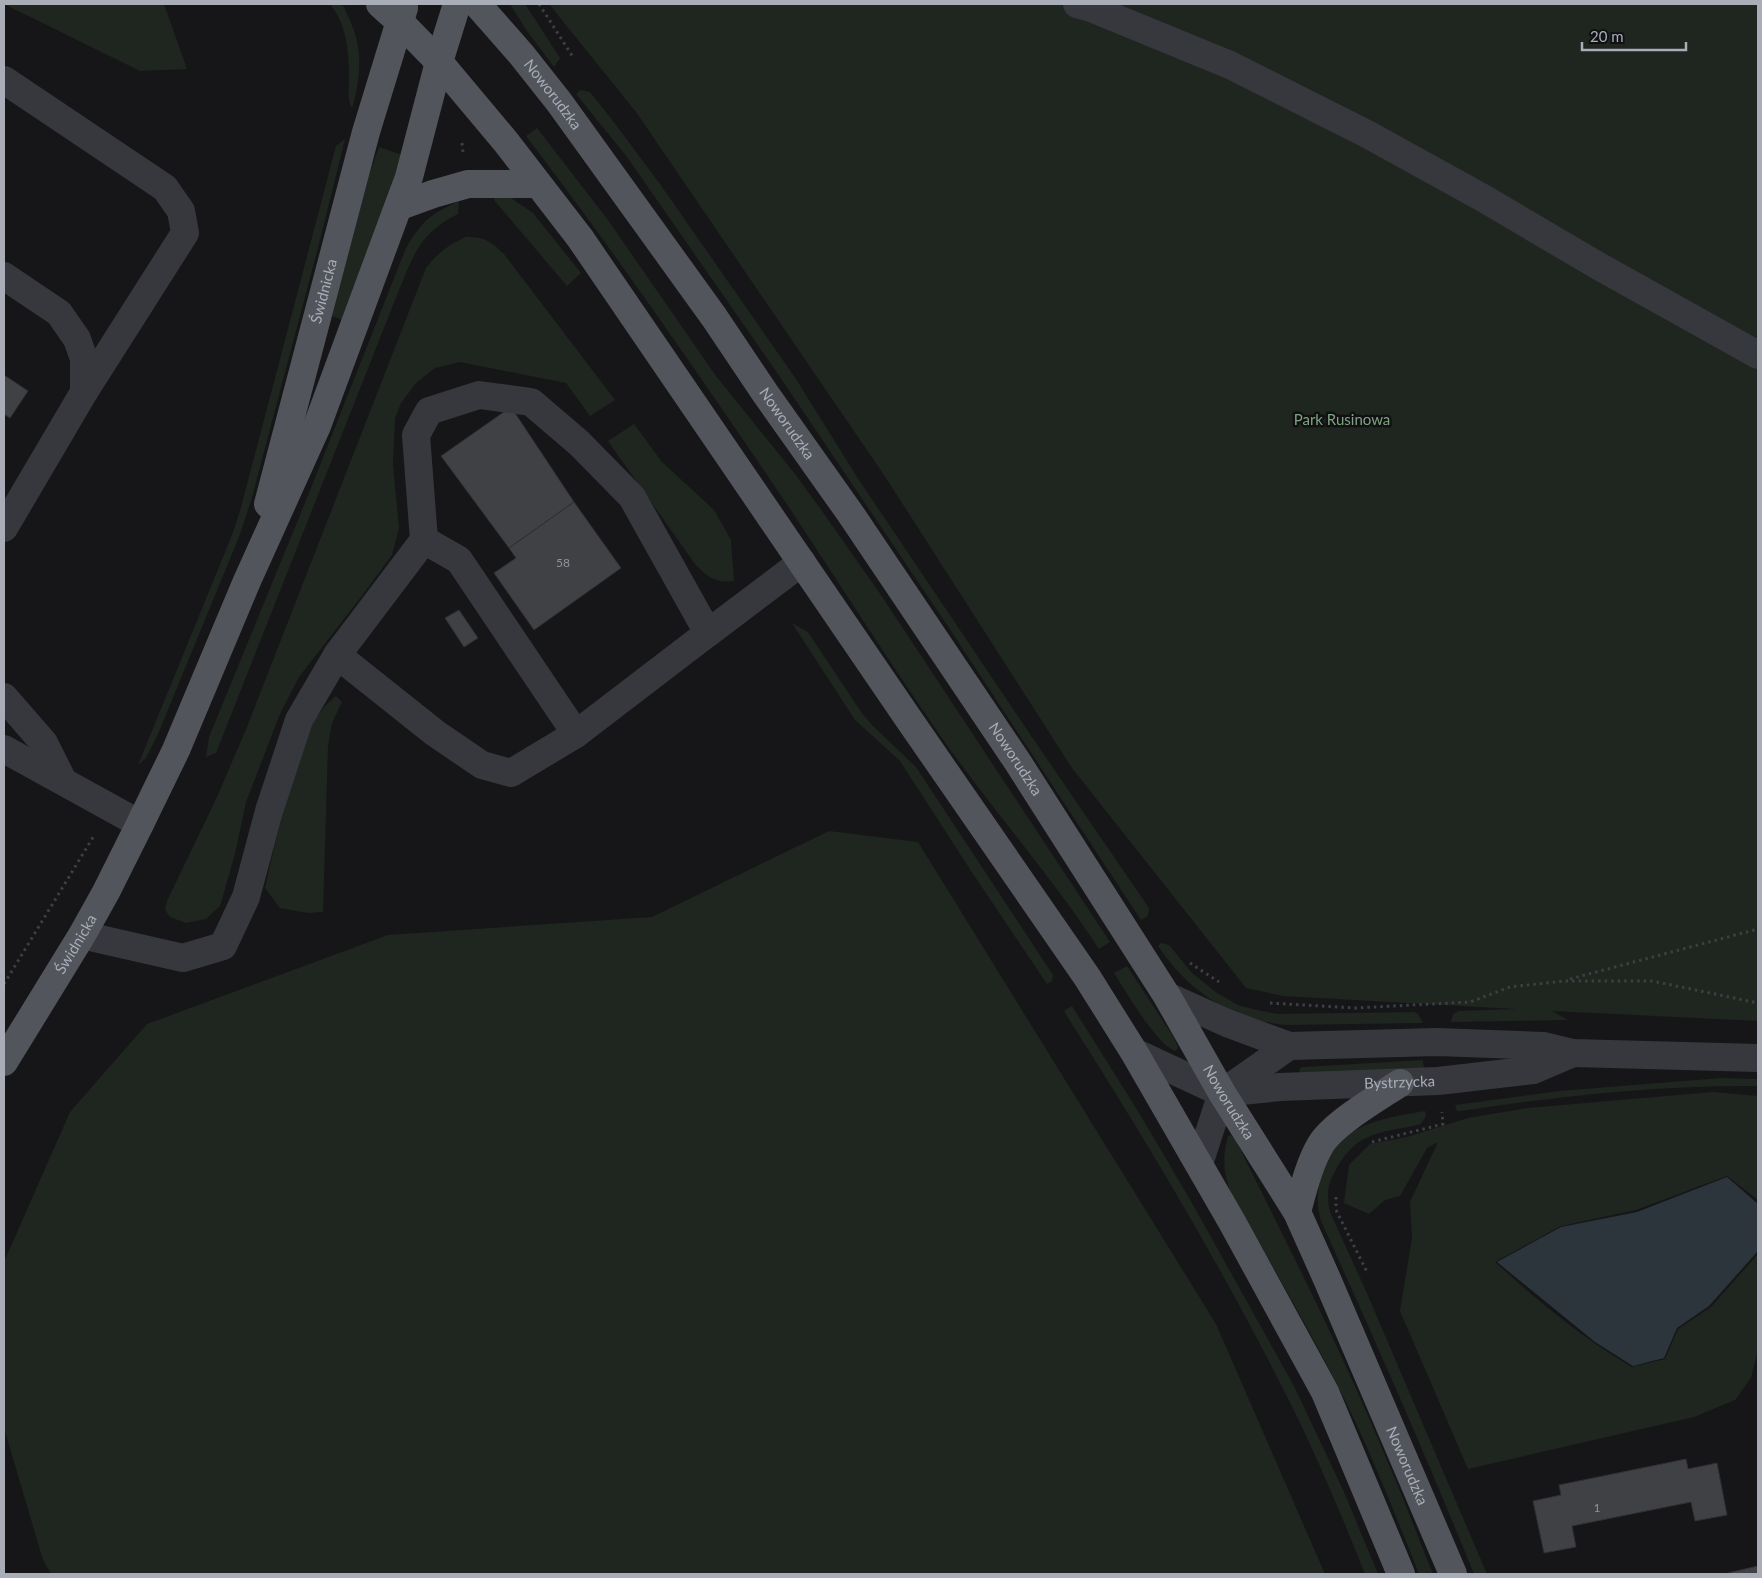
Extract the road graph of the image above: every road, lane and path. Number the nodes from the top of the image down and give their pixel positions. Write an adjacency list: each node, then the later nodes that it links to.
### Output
1 (380, 4): 6 (main road)
2 (457, 4): 8 (main road, Świdnicka)
3 (477, 4): 33 (main road, Noworudzka)
4 (539, 4): 7 (path)
5 (1077, 4): 13 (street)
6 (402, 13): 8 (main road); 18 (main road, Świdnicka)
7 (574, 57)
8 (439, 62): 10 (main road); 11 (main road, Świdnicka)
9 (4, 80): 14 (street)
10 (537, 184): 11 (main road); 17 (main road)
11 (400, 206): 18 (main road, Świdnicka)
12 (4, 276): 14 (street)
13 (1758, 355)
14 (84, 392): 15 (street)
15 (4, 528)
16 (424, 540): 19 (street); 20 (street); 22 (street)
17 (802, 562): 19 (street); 37 (main road)
18 (247, 581): 26 (main road, Świdnicka)
19 (708, 633): 22 (street)
20 (337, 655): 22 (street); 28 (street)
21 (4, 697): 24 (street)
22 (576, 734)
23 (4, 749): 24 (street)
24 (63, 781): 25 (street)
25 (110, 807): 26 (street); 31 (path)
26 (140, 824): 28 (main road, Świdnicka)
27 (1758, 929): 30 (path)
28 (82, 935): 40 (main road, Świdnicka)
29 (1190, 964): 32 (path)
30 (1564, 981): 34 (path); 35 (path)
31 (4, 984)
32 (1225, 986)
33 (1167, 996): 36 (street, Bystrzycka); 42 (main road, Noworudzka)
34 (1265, 1002)
35 (1758, 1003)
36 (1289, 1046): 38 (street, Bystrzycka); 42 (street)
37 (1134, 1052): 42 (street); 45 (main road)
38 (1573, 1053): 39 (street, Bystrzycka); 41 (street, Bystrzycka)
39 (1758, 1058)
40 (4, 1062)
41 (1400, 1083): 42 (street, Bystrzycka); 47 (main road)
42 (1222, 1093): 45 (street); 47 (main road, Noworudzka)
43 (1443, 1124): 44 (path)
44 (1369, 1142)
45 (1199, 1164): 49 (main road)
46 (1335, 1192): 48 (path)
47 (1297, 1212): 50 (main road, Noworudzka)
48 (1367, 1272)
49 (1401, 1574)
50 (1453, 1574)

